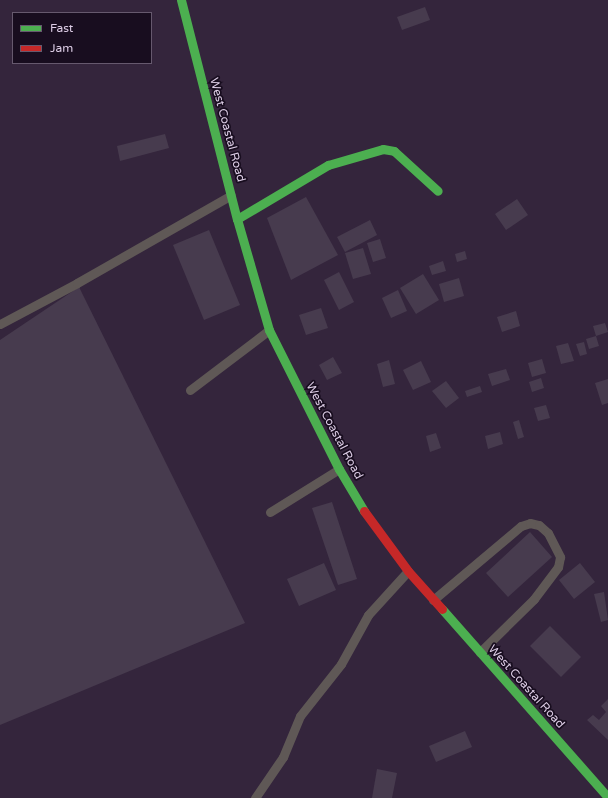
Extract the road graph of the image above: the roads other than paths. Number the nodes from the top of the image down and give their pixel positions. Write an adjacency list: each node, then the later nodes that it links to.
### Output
1 (181, 0): 3 (main road, West Coastal Road)
2 (438, 191): 4 (main road)
3 (232, 194): 4 (main road, West Coastal Road); 5 (lane)
4 (237, 219): 6 (main road, West Coastal Road)
5 (0, 324)
6 (269, 330): 7 (lane); 8 (main road, West Coastal Road)
7 (190, 390)
8 (339, 469): 9 (lane); 10 (main road, West Coastal Road)
9 (270, 512)
10 (408, 572): 11 (main road, West Coastal Road); 14 (lane)
11 (433, 600): 12 (main road, West Coastal Road); 12 (lane)
12 (479, 653): 13 (main road, West Coastal Road)
13 (608, 797)
14 (255, 798)

